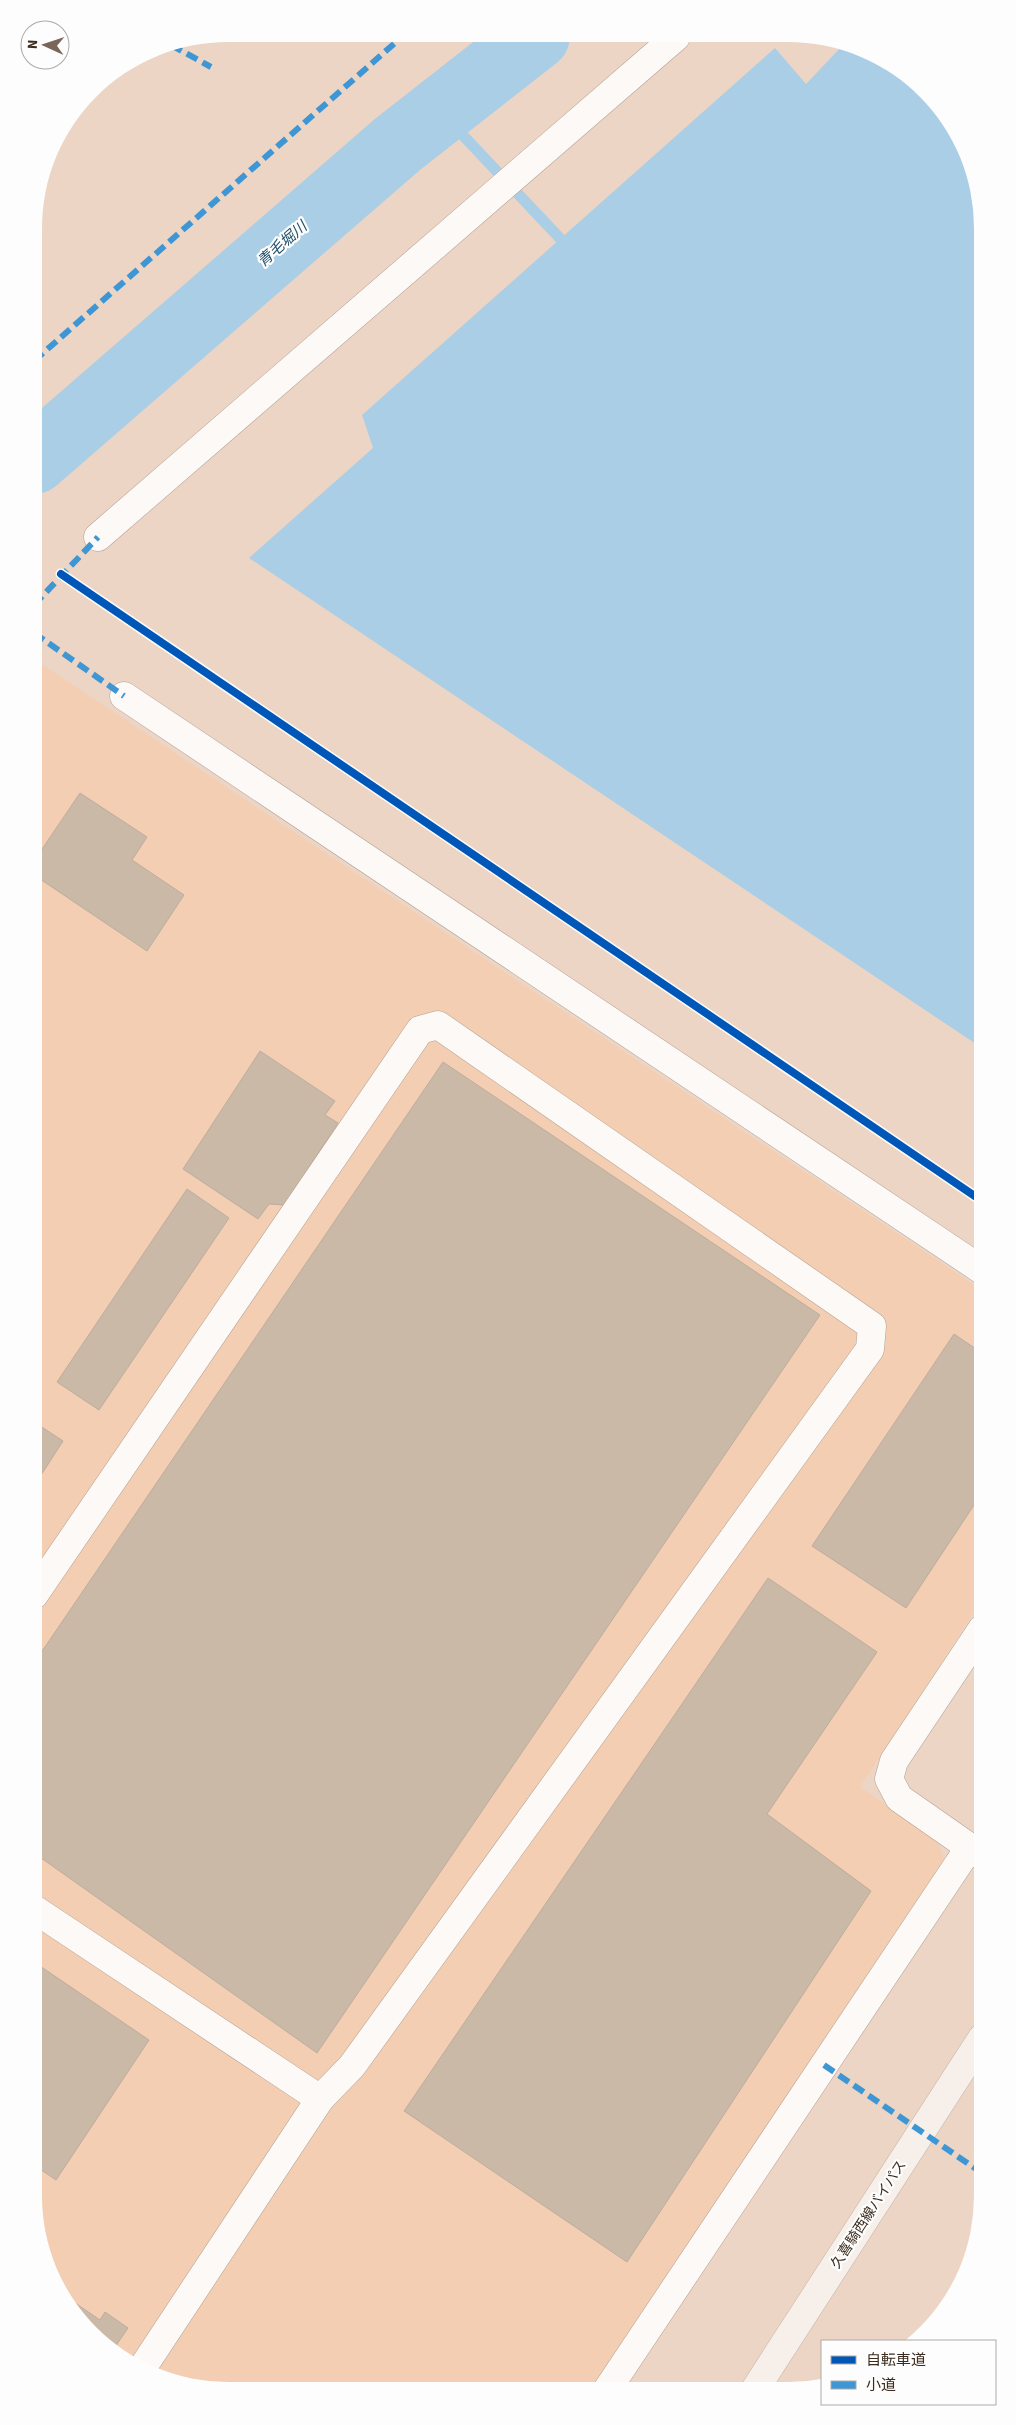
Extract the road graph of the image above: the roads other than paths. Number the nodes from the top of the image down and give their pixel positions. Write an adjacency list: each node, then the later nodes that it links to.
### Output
1 (669, 42): 2 (lane)
2 (98, 537)
3 (124, 696): 4 (lane)
4 (974, 1265)
5 (42, 1583): 11 (lane)
6 (974, 1641): 7 (lane)
7 (974, 1851)
8 (974, 1855): 13 (lane)
9 (42, 1914): 11 (lane)
10 (974, 2050): 14 (main road, 久喜騎西線バイパス)
11 (320, 2099): 12 (lane)
12 (146, 2363)
13 (612, 2382)
14 (760, 2382)

